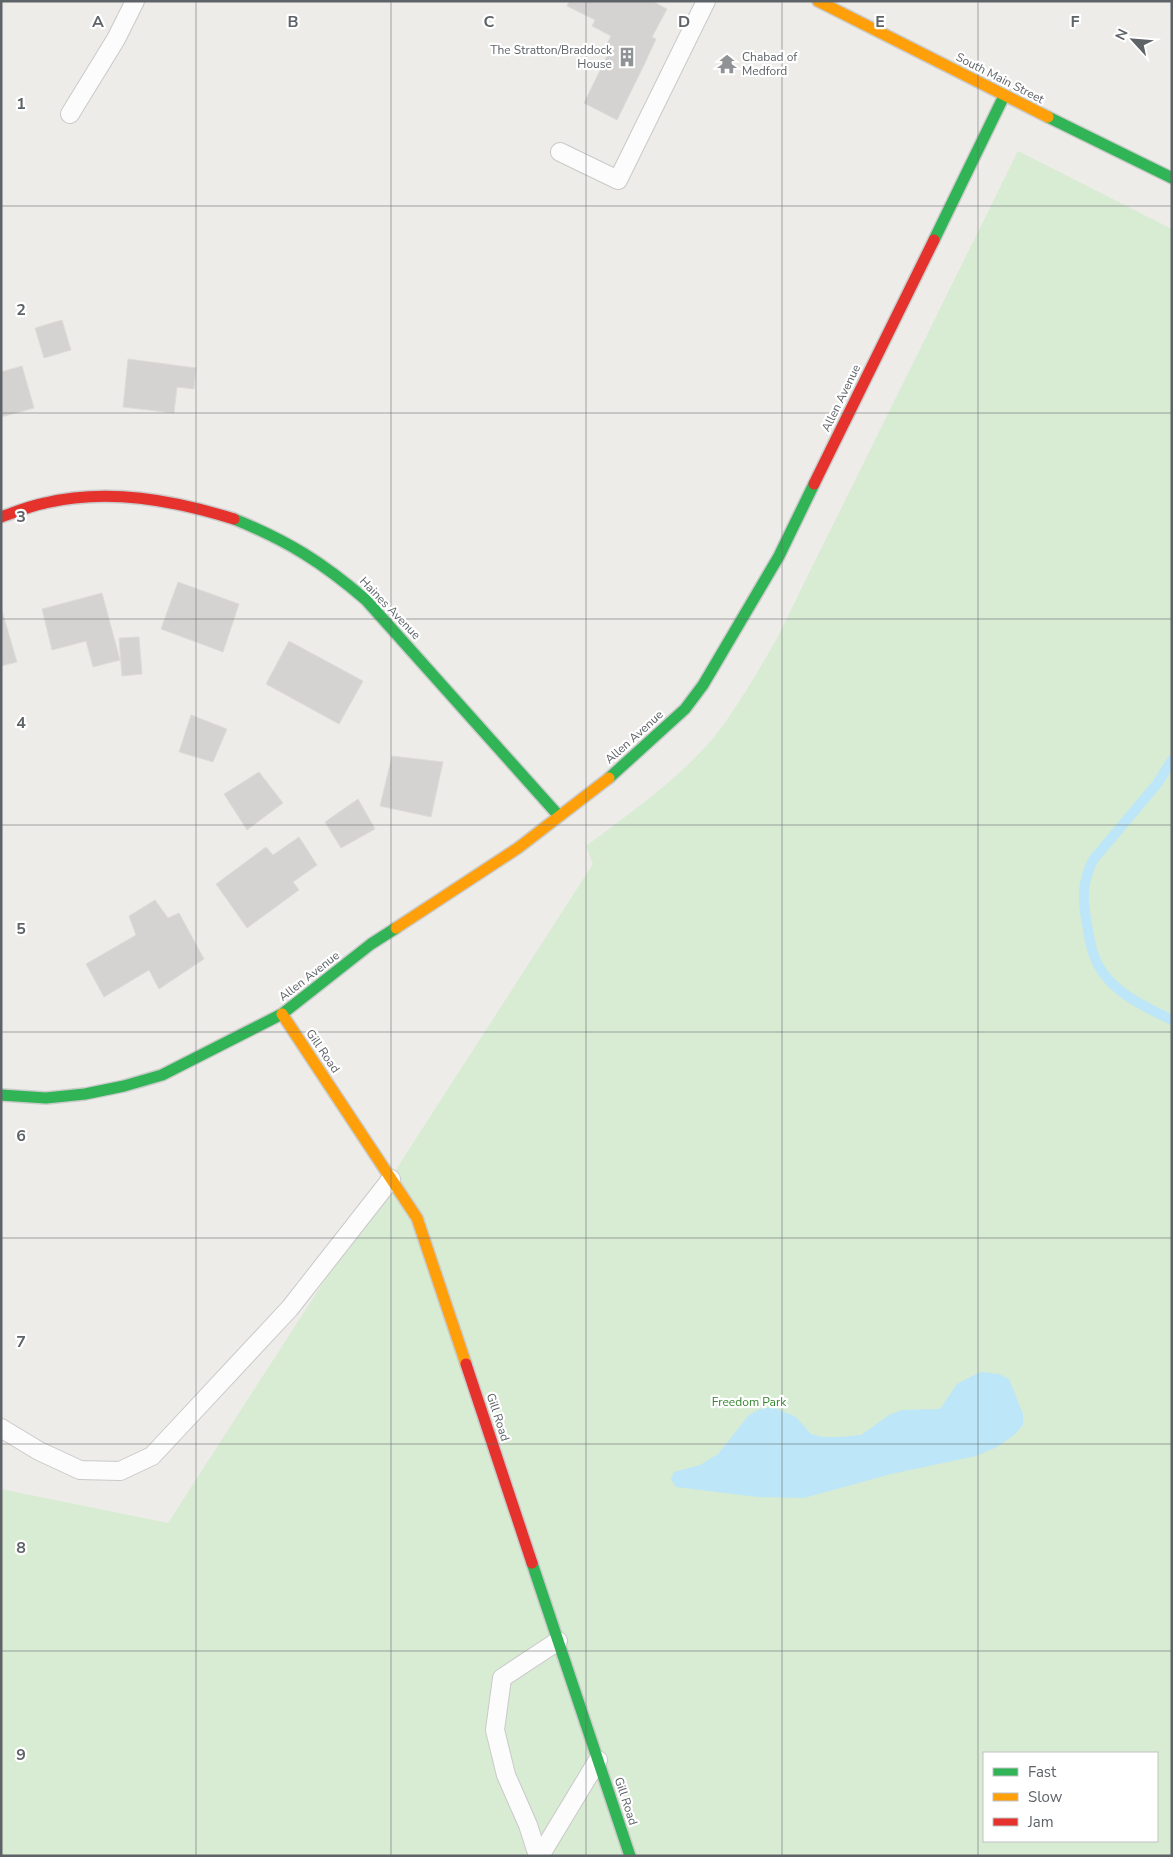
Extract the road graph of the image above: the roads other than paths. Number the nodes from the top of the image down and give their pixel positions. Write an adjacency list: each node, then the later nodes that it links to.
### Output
1 (135, 1): 5 (lane)
2 (706, 1): 6 (lane)
3 (818, 1): 4 (street, South Main Street)
4 (1004, 96): 7 (street, South Main Street); 9 (street, Allen Avenue)
5 (70, 114)
6 (560, 152)
7 (1172, 178)
8 (1, 517): 9 (street, Haines Avenue)
9 (559, 816): 10 (street, Allen Avenue)
10 (282, 1014): 11 (street, Allen Avenue); 12 (street, Gill Road)
11 (1, 1095)
12 (391, 1179): 13 (lane); 14 (street, Gill Road)
13 (1, 1428)
14 (558, 1641): 15 (street, Gill Road); 16 (lane)
15 (598, 1760): 16 (lane); 17 (street, Gill Road)
16 (539, 1856)
17 (630, 1856)

